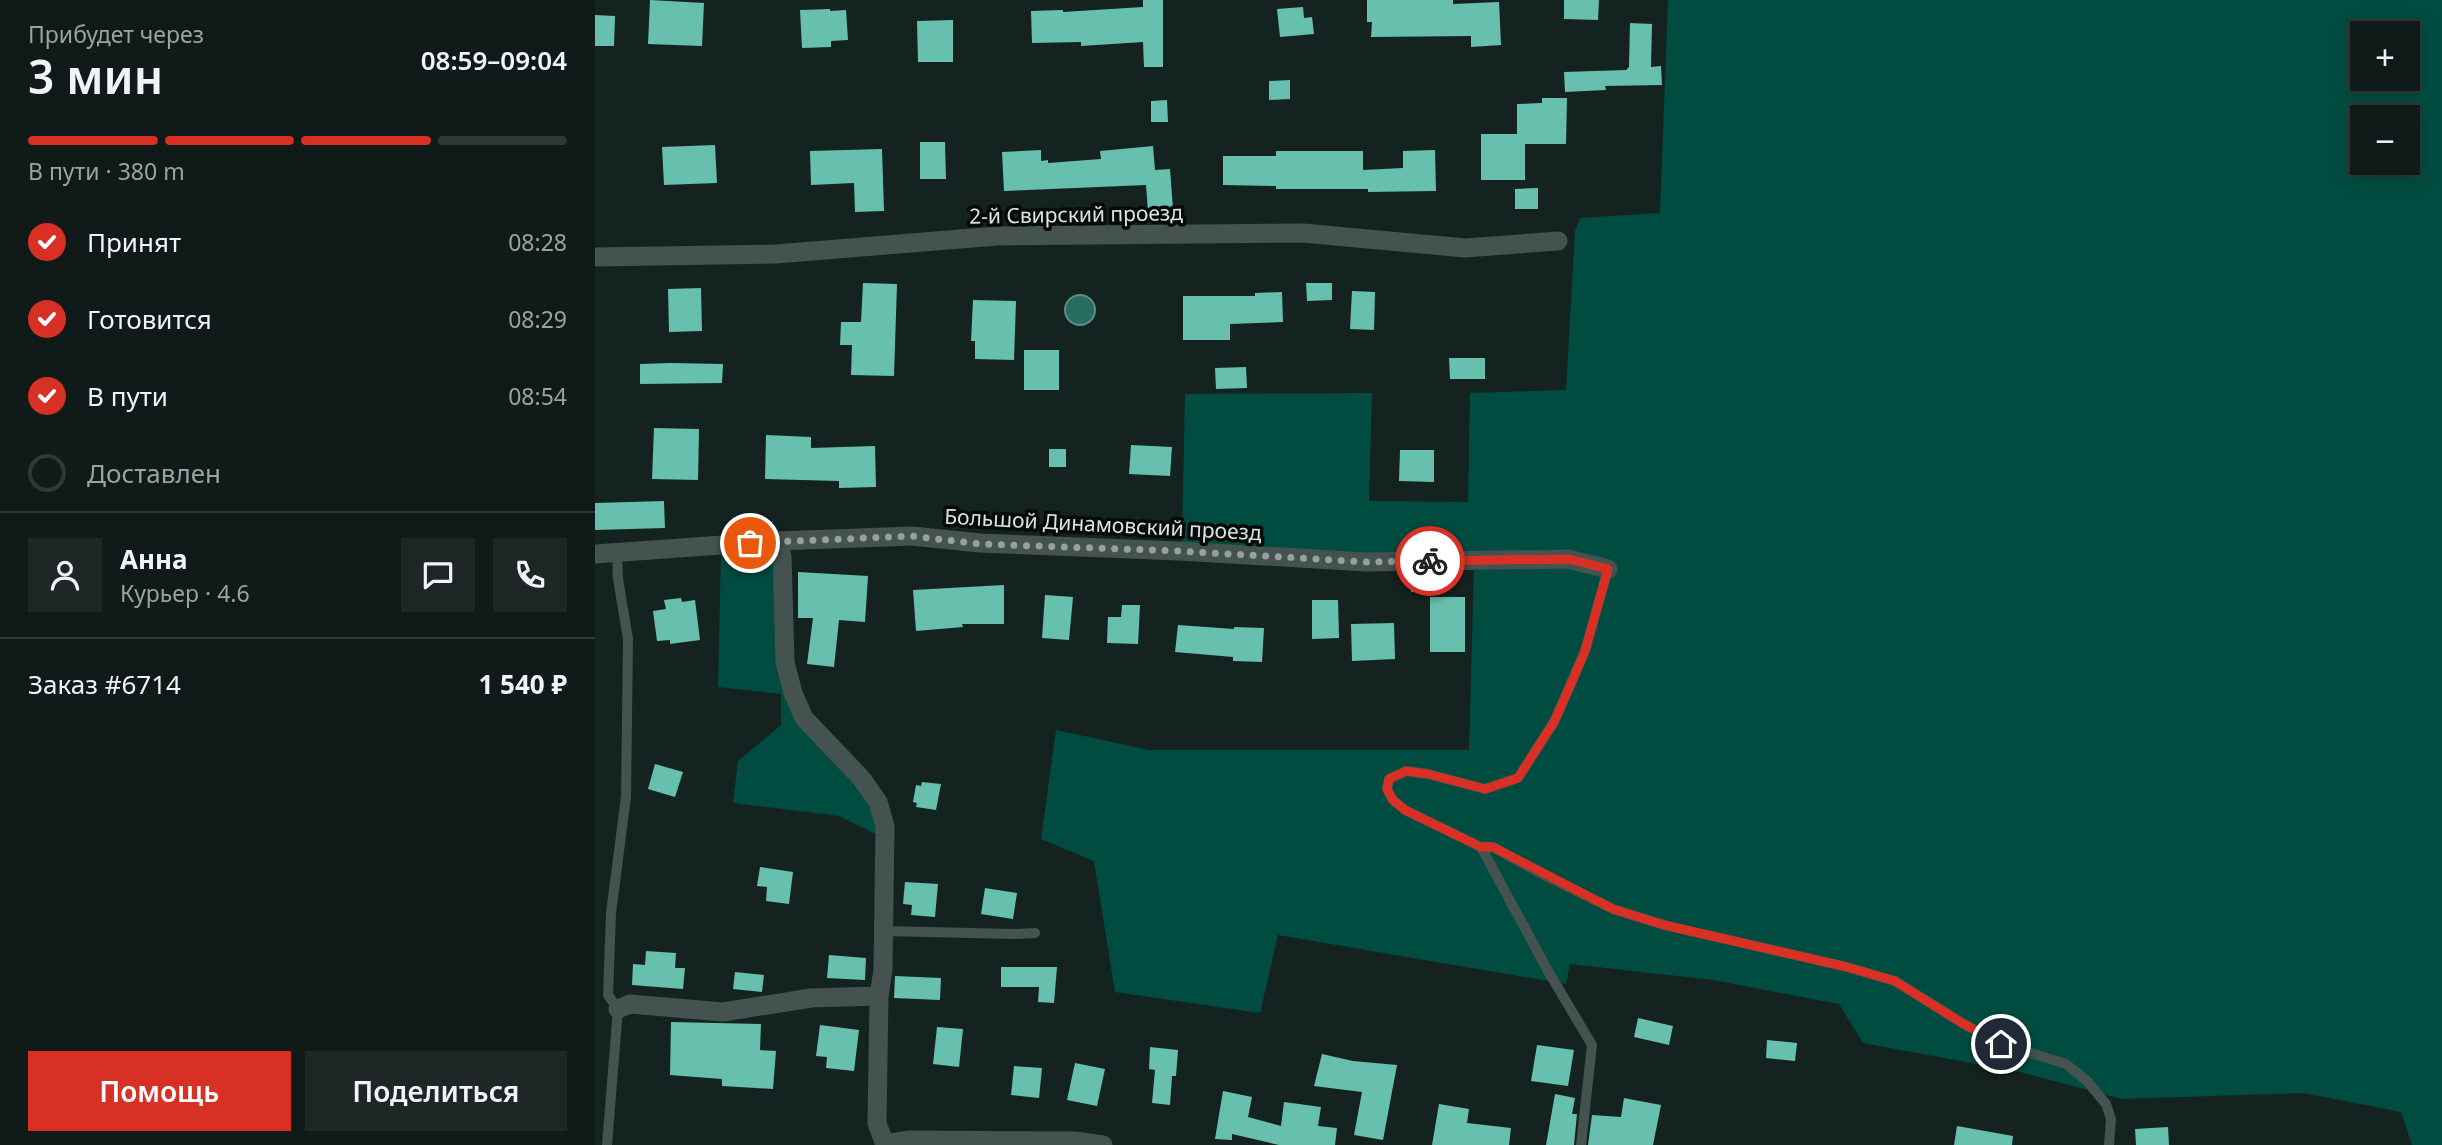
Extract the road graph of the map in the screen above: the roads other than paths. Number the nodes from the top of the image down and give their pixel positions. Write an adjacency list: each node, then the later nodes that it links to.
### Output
1 (1558, 242): 2 (street, 2-й Свирский проезд)
2 (595, 257)
3 (776, 541): 4 (street, Большой Динамовский проезд); 6 (street, Большой Динамовский проезд); 8 (street)
4 (617, 552): 5 (street, Большой Динамовский проезд); 11 (lane)
5 (595, 554)
6 (1608, 569): 7 (lane)
7 (1481, 847): 15 (lane); 16 (lane)
8 (884, 931): 9 (lane); 10 (street)
9 (1035, 933)
10 (879, 996): 11 (street); 12 (street)
11 (618, 1009): 13 (lane)
12 (885, 1144): 14 (street)
13 (607, 1145)
14 (1103, 1145)
15 (1581, 1145)
16 (2109, 1145)

